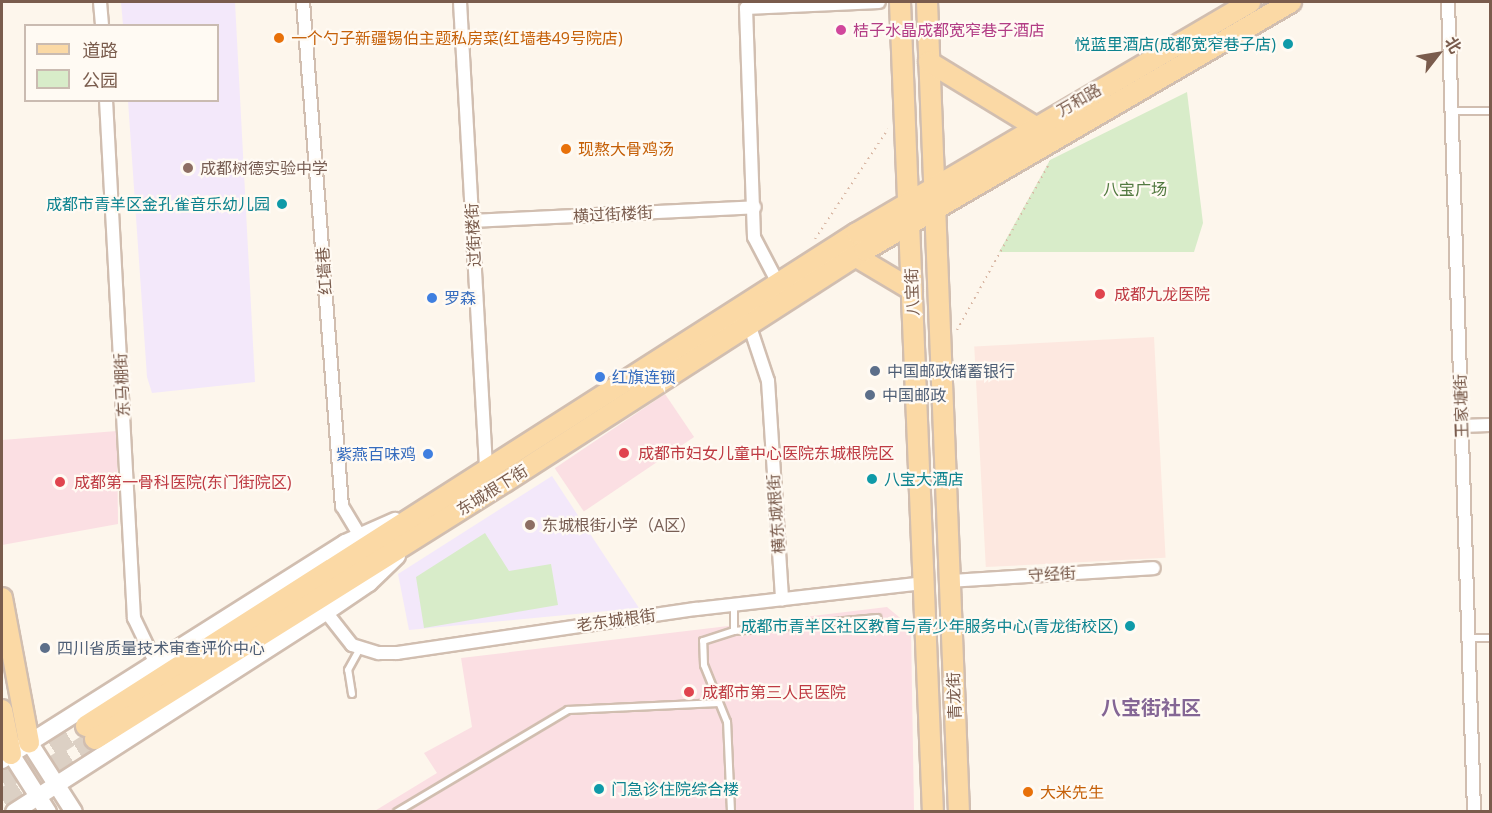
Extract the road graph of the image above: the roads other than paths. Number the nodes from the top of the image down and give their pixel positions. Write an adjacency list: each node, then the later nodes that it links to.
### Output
1 (100, 2): 12 (street)
2 (303, 2): 33 (street, 红墙巷)
3 (460, 2): 22 (street, 过街楼街)
4 (879, 2): 20 (street)
5 (900, 2): 19 (main road, 八宝街)
6 (927, 2): 13 (main road, 八宝街)
7 (1250, 2): 17 (main road, 万和路)
8 (1291, 2): 11 (main road, 万和路)
9 (1299, 2): 11 (street, 万和路)
10 (1448, 2): 15 (street, 王家塘街)
11 (1271, 13): 21 (main road, 万和路)
12 (102, 24)
13 (930, 62): 17 (main road); 18 (main road, 八宝街)
14 (106, 102): 46 (street, 东马棚街)
15 (1451, 111): 16 (lane); 29 (street, 王家塘街)
16 (1491, 111)
17 (1034, 126): 18 (main road, 万和路)
18 (936, 184): 19 (main road, 万和路); 21 (main road, 八宝街)
19 (910, 201): 23 (main road, 八宝街); 25 (main road, 东城根下街)
20 (755, 207): 22 (street, 横过街楼街); 25 (street)
21 (937, 208): 23 (main road, 东城根下街); 35 (main road, 八宝街)
22 (472, 221): 30 (street, 过街楼街)
23 (912, 222): 24 (main road, 东城根下街); 26 (main road, 八宝街)
24 (855, 256): 26 (main road); 27 (main road, 东城根下街)
25 (777, 283): 30 (main road, 东城根下街)
26 (912, 290): 36 (main road, 八宝街)
27 (749, 324): 32 (main road, 东城根下街); 38 (street, 横东城根街)
28 (1491, 425): 29 (street)
29 (1461, 426): 43 (street, 王家塘街)
30 (486, 468): 31 (main road, 东城根下街)
31 (412, 515): 32 (main road); 33 (street, 东城根下街)
32 (425, 531): 40 (street, 东城根下街)
33 (360, 536): 46 (street, 东城根下街)
34 (1154, 568): 35 (street, 守经街)
35 (950, 581): 60 (main road, 青龙街)
36 (924, 583): 38 (street, 老东城根街); 59 (main road, 青龙街)
37 (2, 598): 50 (main road)
38 (782, 600): 39 (street, 老东城根街)
39 (734, 604): 42 (lane); 45 (street, 老东城根街)
40 (326, 612): 45 (street); 52 (street, 东城根下街)
41 (877, 618): 42 (lane)
42 (735, 631): 48 (lane)
43 (1468, 638): 44 (lane); 61 (street, 王家塘街)
44 (1491, 638)
45 (360, 648): 47 (lane)
46 (156, 664): 50 (street, 东城根下街)
47 (352, 694)
48 (719, 703): 57 (lane); 58 (lane)
49 (2, 710): 51 (main road)
50 (29, 742): 51 (street, 东城根下街); 52 (street)
51 (5, 755): 53 (street)
52 (57, 785): 53 (street, 东城根下街); 56 (street)
53 (38, 796): 54 (street, 东城根下街); 55 (street)
54 (14, 812)
55 (48, 812)
56 (74, 812)
57 (397, 812)
58 (731, 812)
59 (933, 812)
60 (959, 812)
61 (1474, 812)

